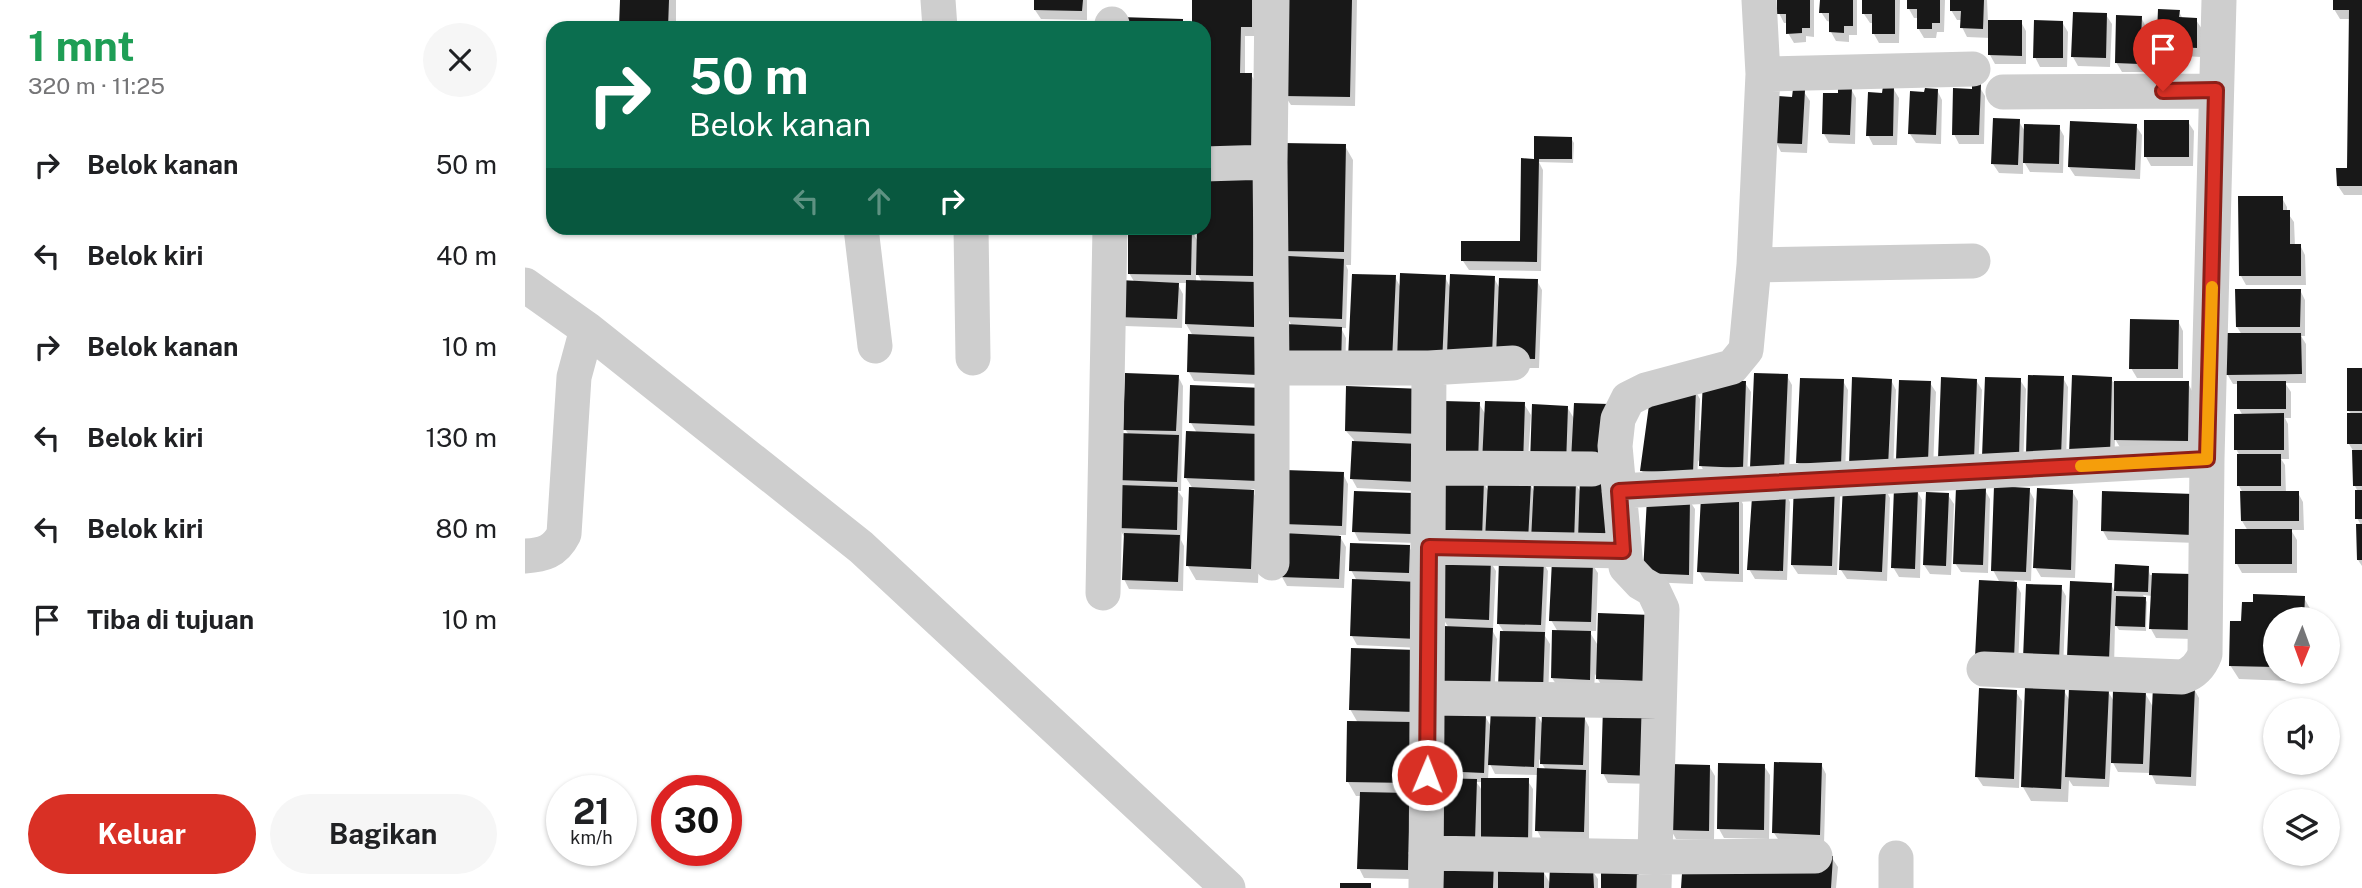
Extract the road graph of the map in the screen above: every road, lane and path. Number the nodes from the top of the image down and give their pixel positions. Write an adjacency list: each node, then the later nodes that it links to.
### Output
1 (938, 0): 5 (street)
2 (1272, 0): 10 (street)
3 (1759, 0): 7 (street)
4 (2219, 0): 8 (street)
5 (940, 21)
6 (1973, 69): 7 (street)
7 (1763, 74): 16 (street)
8 (2216, 90): 9 (street); 24 (street)
9 (2003, 92)
10 (1270, 162): 11 (street); 22 (street)
11 (1211, 164)
12 (862, 235): 19 (street)
13 (971, 235): 20 (street)
14 (1109, 235): 31 (street)
15 (1973, 261): 16 (street)
16 (1754, 265): 26 (street)
17 (525, 285): 18 (street)
18 (587, 329): 29 (street); 38 (street)
19 (875, 346)
20 (973, 358)
21 (1513, 363): 23 (street)
22 (1272, 368): 23 (street); 30 (street)
23 (1429, 368): 25 (street)
24 (2207, 459): 26 (street); 32 (street)
25 (1429, 468): 26 (street); 27 (street)
26 (1605, 480): 28 (street)
27 (1429, 547): 28 (street); 33 (street)
28 (1623, 551): 34 (street)
29 (525, 556)
30 (1272, 564)
31 (1103, 593)
32 (1984, 669)
33 (1429, 698): 34 (street); 35 (street)
34 (1658, 701): 37 (street)
35 (1426, 853): 37 (street); 39 (street)
36 (1815, 856): 37 (street)
37 (1654, 872)
38 (1228, 888)
39 (1426, 888)

